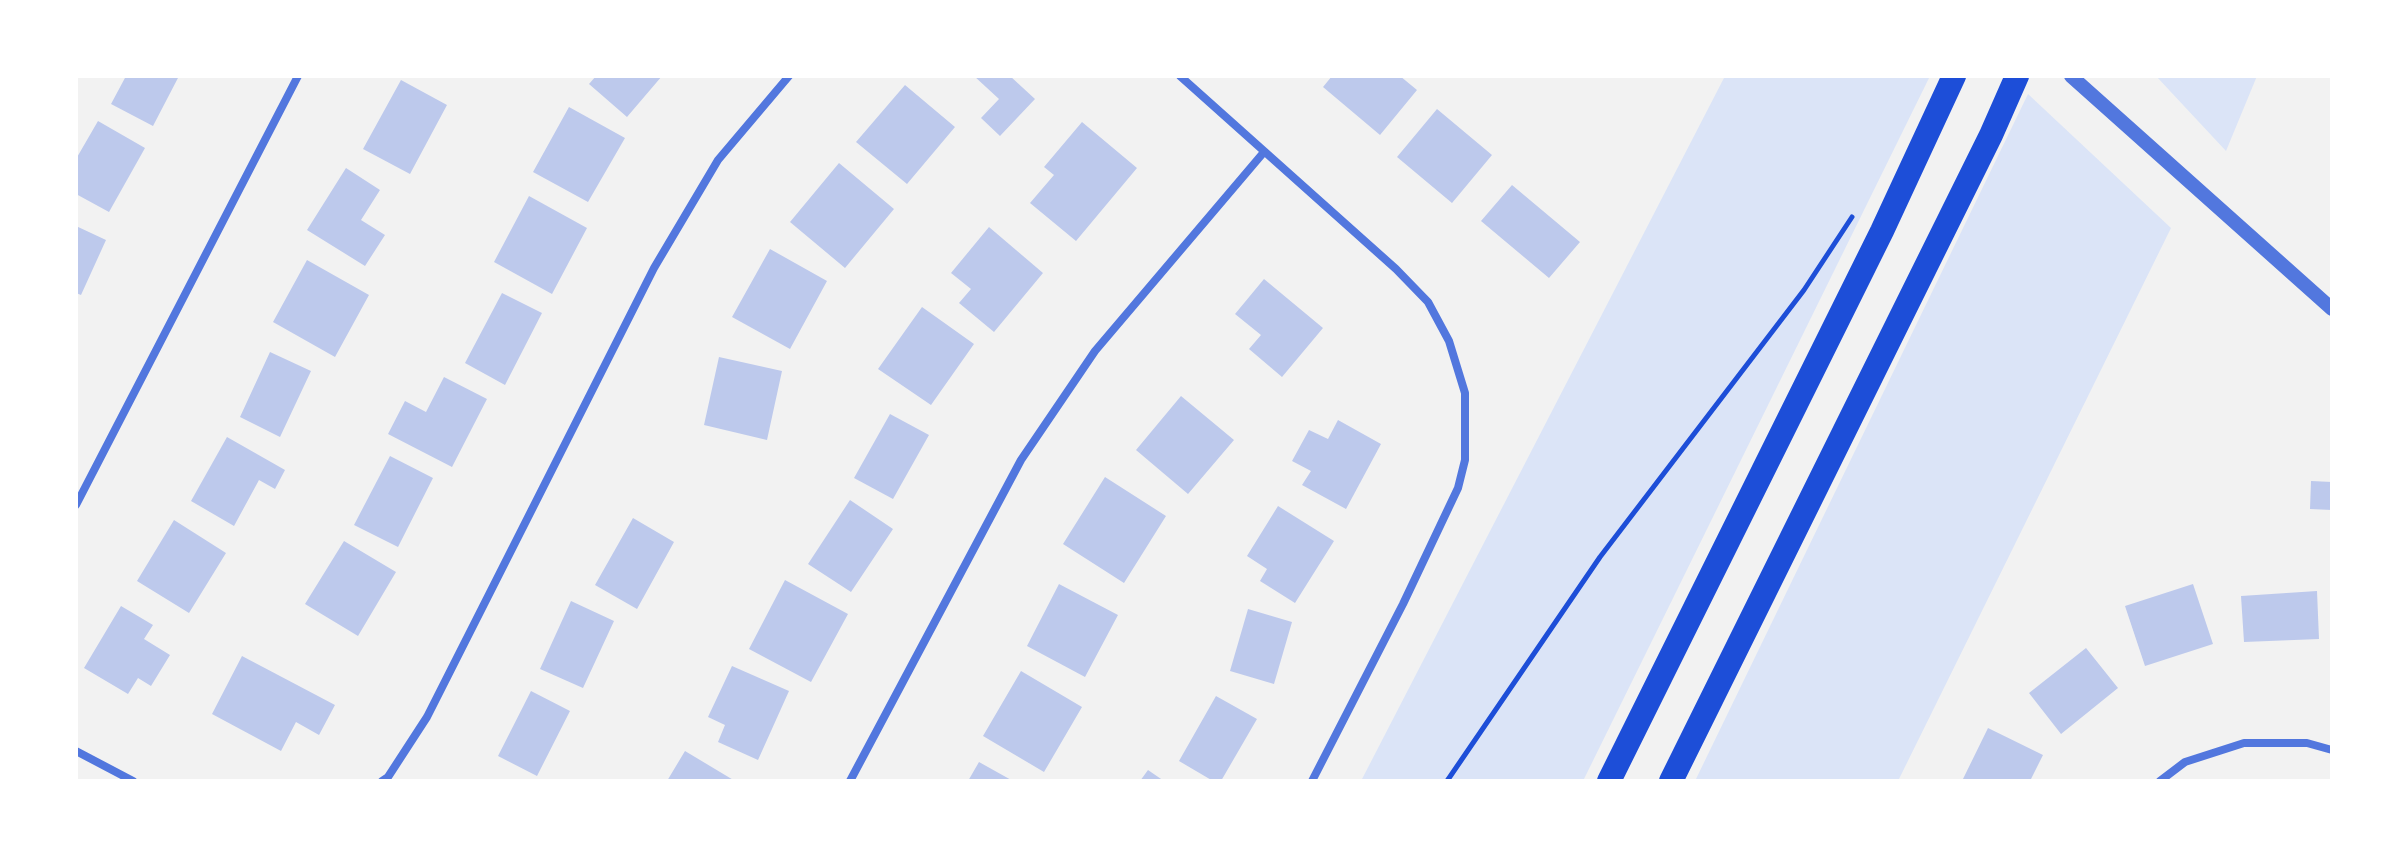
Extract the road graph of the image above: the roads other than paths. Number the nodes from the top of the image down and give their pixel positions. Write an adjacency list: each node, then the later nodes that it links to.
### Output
1 (298, 76): 9 (street)
2 (789, 76): 13 (street)
3 (1180, 76): 7 (street)
4 (1954, 76): 16 (highway)
5 (2017, 76): 17 (highway)
6 (2071, 76): 8 (street)
7 (1264, 152): 14 (street); 15 (street)
8 (2332, 309)
9 (76, 505)
10 (2332, 750): 18 (street)
11 (76, 751): 12 (street)
12 (133, 781)
13 (382, 781)
14 (850, 781)
15 (1312, 781)
16 (1609, 781)
17 (1671, 781)
18 (2160, 781)

